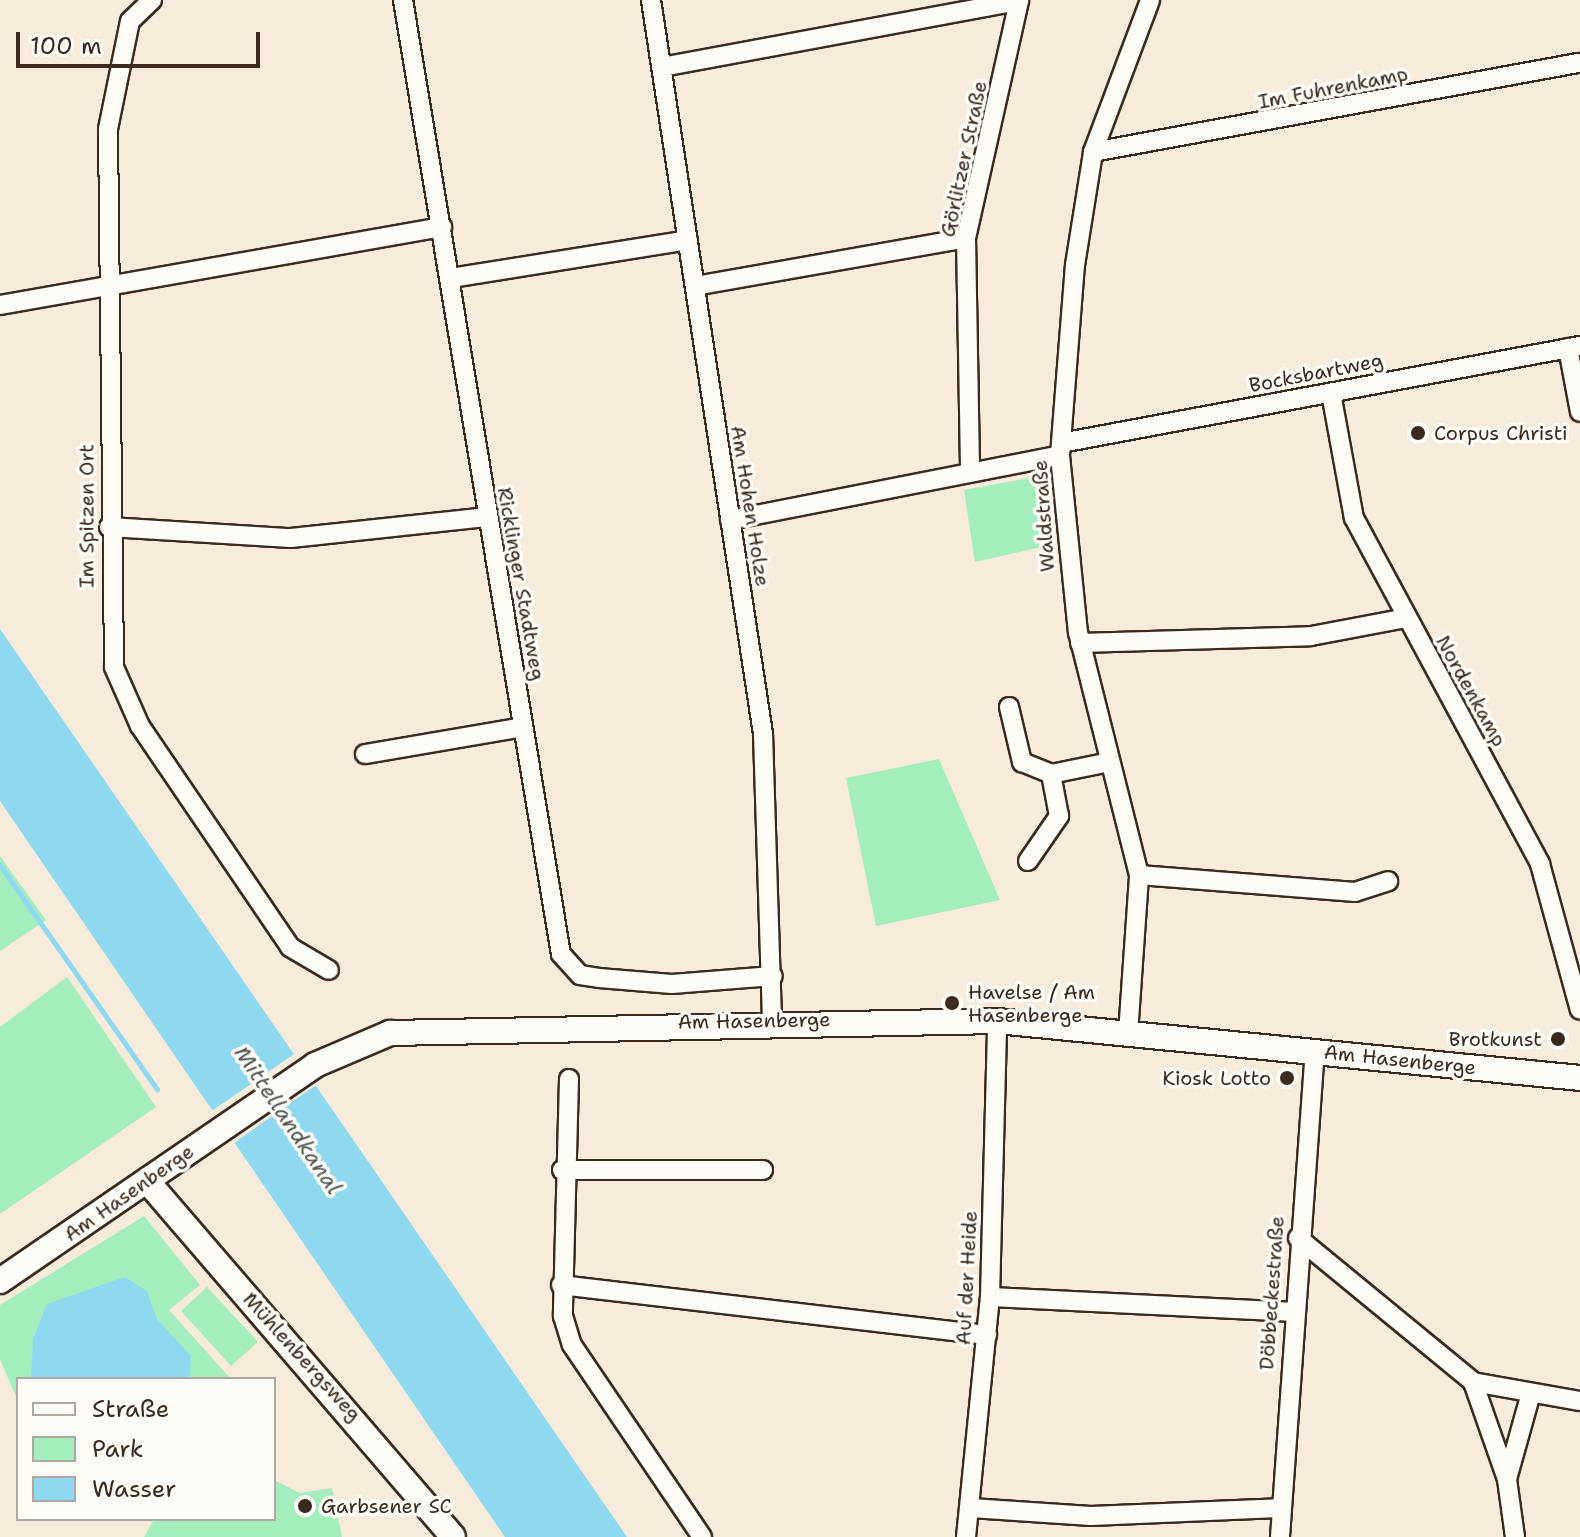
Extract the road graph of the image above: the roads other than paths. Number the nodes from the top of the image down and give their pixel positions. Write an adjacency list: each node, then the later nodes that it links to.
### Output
1 (152, 0): 13 (street, Im Spitzen Ort)
2 (403, 0): 9 (street, Ricklinger Stadtweg)
3 (651, 0): 7 (street, Am Hohen Holze)
4 (1150, 0): 8 (street, Waldstraße)
5 (1019, 1): 7 (street); 10 (street, Görlitzer Straße)
6 (1580, 63): 8 (street, Im Fuhrenkamp)
7 (662, 67): 11 (street, Am Hohen Holze)
8 (1093, 152): 19 (street, Waldstraße)
9 (442, 227): 12 (street, Ricklinger Stadtweg); 13 (street)
10 (966, 238): 14 (street); 20 (street, Görlitzer Straße)
11 (688, 240): 12 (street); 14 (street, Am Hohen Holze)
12 (451, 278): 21 (street, Ricklinger Stadtweg)
13 (108, 284): 15 (street); 23 (street, Im Spitzen Ort)
14 (695, 286): 22 (street, Am Hohen Holze)
15 (0, 305)
16 (1574, 347): 17 (street, Bocksbartweg); 18 (street)
17 (1331, 393): 19 (street, Bocksbartweg); 24 (street, Nordenkamp)
18 (1580, 412)
19 (1061, 449): 20 (street, Bocksbartweg); 25 (street, Waldstraße)
20 (970, 472): 22 (street, Bocksbartweg)
21 (486, 517): 23 (street); 27 (street, Ricklinger Stadtweg)
22 (730, 520): 35 (street, Am Hohen Holze)
23 (109, 527): 34 (street, Im Spitzen Ort)
24 (1406, 618): 25 (street); 36 (street, Nordenkamp)
25 (1080, 643): 29 (street, Waldstraße)
26 (1009, 707): 30 (street)
27 (523, 727): 28 (street); 35 (street, Ricklinger Stadtweg)
28 (365, 754)
29 (1110, 762): 30 (street); 32 (street, Waldstraße)
30 (1051, 774): 31 (street)
31 (1028, 861)
32 (1139, 875): 33 (street); 39 (street, Waldstraße)
33 (1388, 881)
34 (329, 970)
35 (773, 976): 37 (street, Am Hohen Holze)
36 (1580, 1010)
37 (772, 1021): 38 (street, Am Hasenberge); 45 (street, Am Hasenberge)
38 (997, 1021): 39 (street, Am Hasenberge); 49 (street, Auf der Heide)
39 (1128, 1034): 40 (street, Am Hasenberge)
40 (1315, 1052): 41 (street, Am Hasenberge); 46 (street, Döbbeckestraße)
41 (1580, 1078)
42 (569, 1079): 43 (street)
43 (562, 1170): 44 (street); 48 (street)
44 (763, 1170)
45 (147, 1181): 47 (street, Am Hasenberge); 58 (street, Mühlenbergsweg)
46 (1298, 1238): 50 (street, Döbbeckestraße); 52 (street)
47 (0, 1281)
48 (561, 1285): 51 (street); 59 (street)
49 (990, 1297): 50 (street); 51 (street, Auf der Heide)
50 (1292, 1312): 57 (street, Döbbeckestraße)
51 (987, 1335): 56 (street, Auf der Heide)
52 (1473, 1382): 53 (street); 55 (street)
53 (1531, 1393): 54 (street); 55 (street)
54 (1580, 1401)
55 (1507, 1479): 62 (street)
56 (971, 1508): 57 (street); 60 (street, Auf der Heide)
57 (1279, 1508): 61 (street, Döbbeckestraße)
58 (453, 1537)
59 (702, 1537)
60 (966, 1537)
61 (1280, 1537)
62 (1515, 1537)

